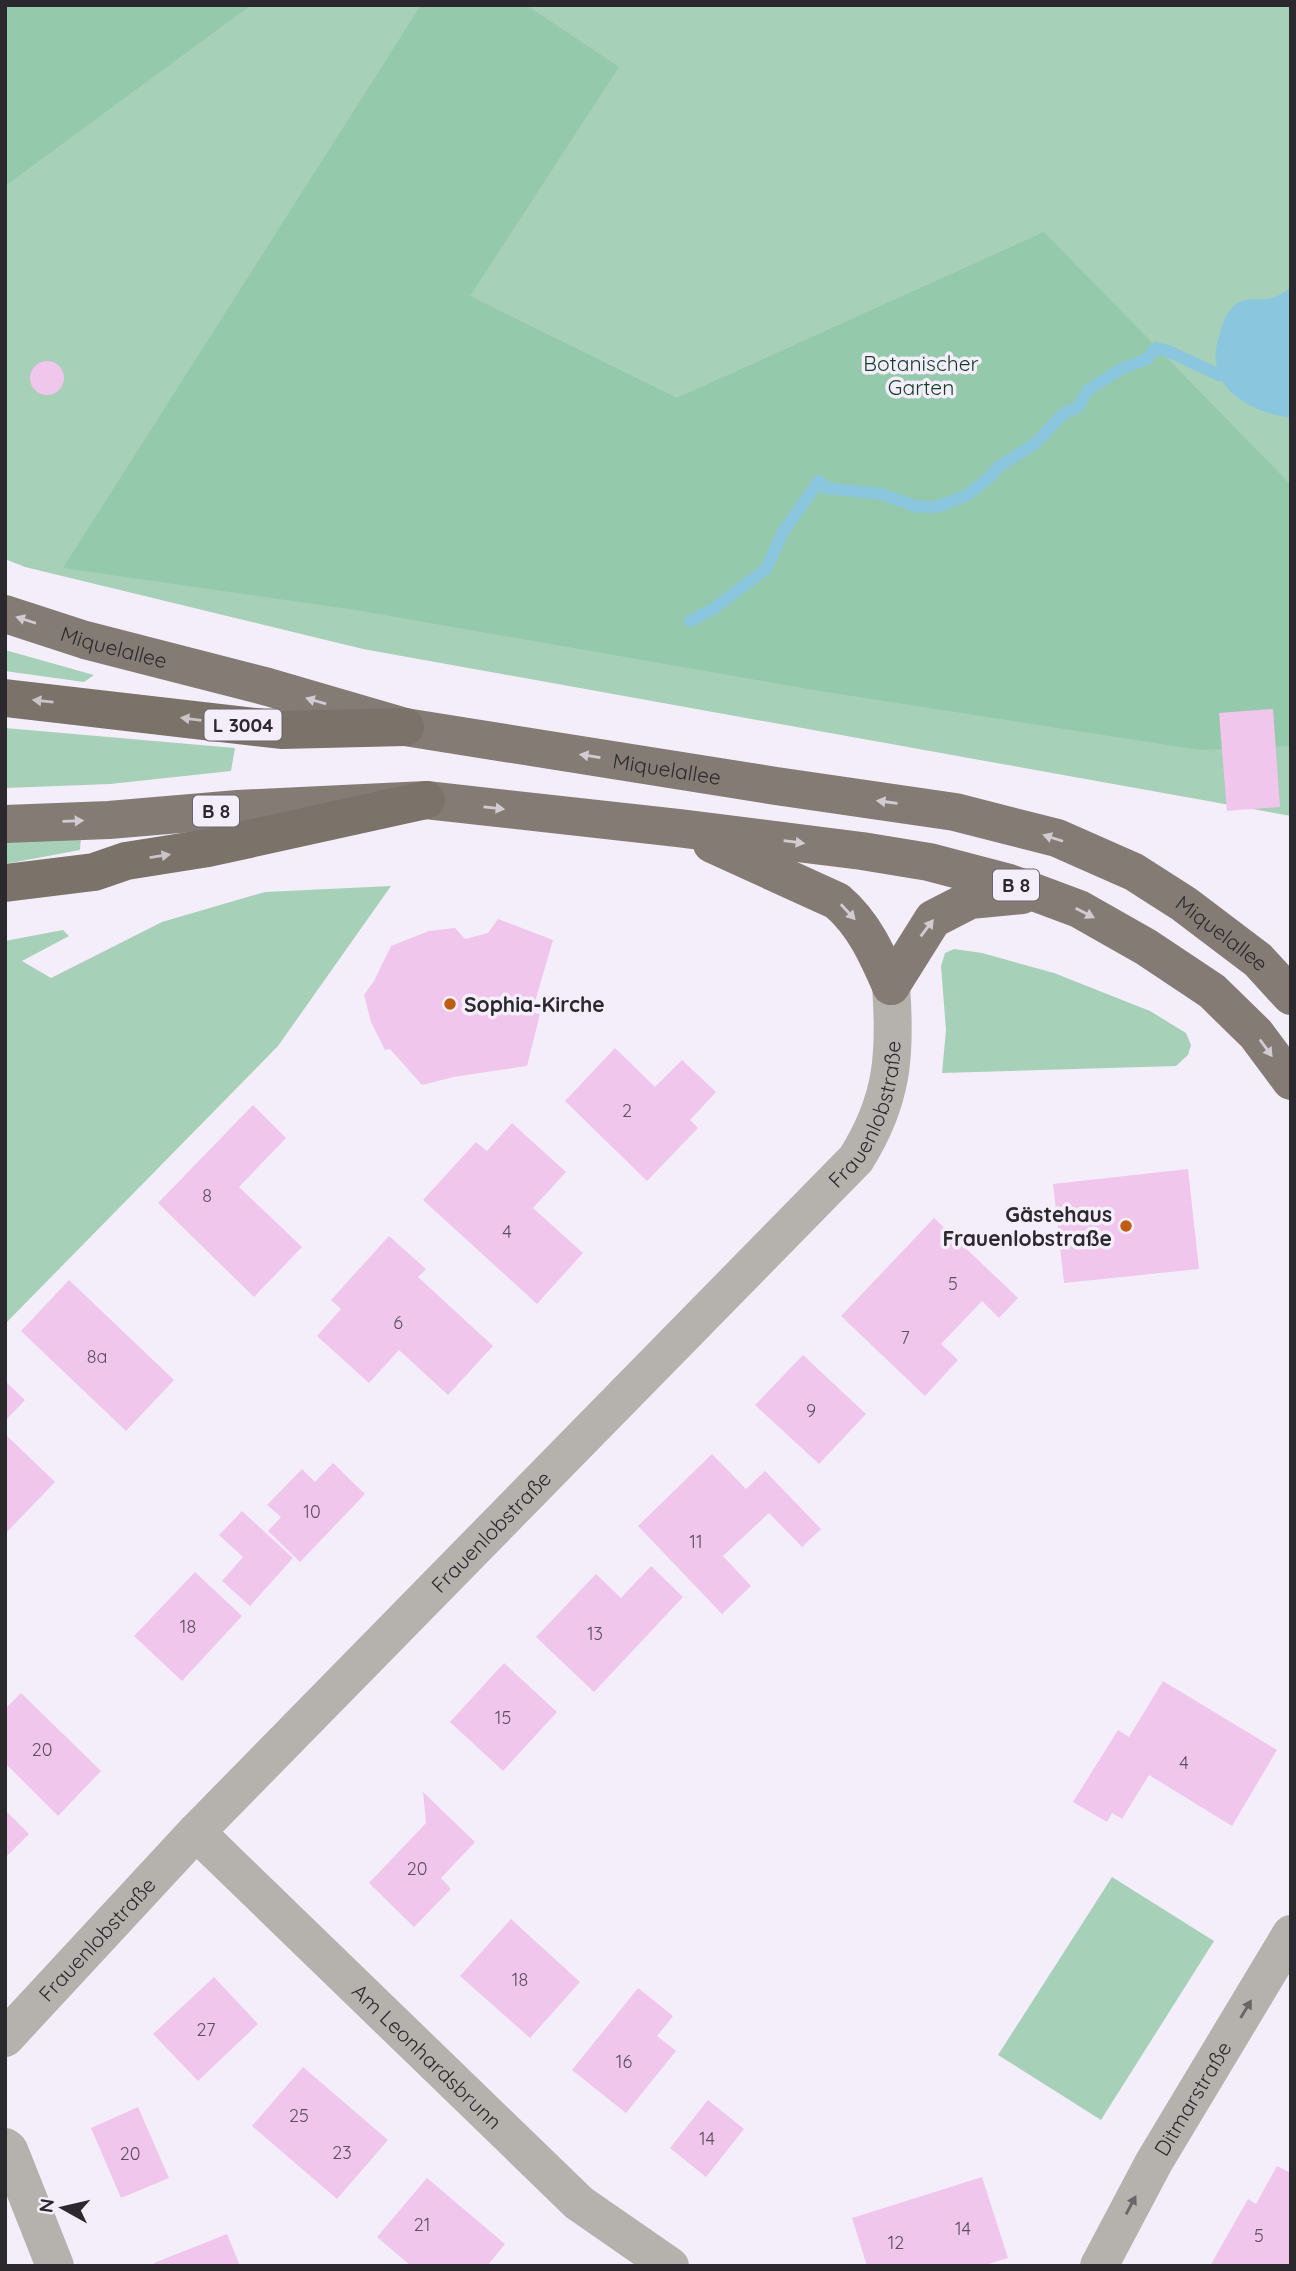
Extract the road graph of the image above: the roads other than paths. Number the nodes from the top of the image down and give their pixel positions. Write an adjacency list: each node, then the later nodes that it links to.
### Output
1 (5, 614): 3 (main road, Miquelallee, one-way to 1)
2 (5, 698): 3 (highway, L 3004, one-way to 2)
3 (405, 727): 10 (main road, Miquelallee, one-way to 3)
4 (426, 800): 5 (main road, B 8, one-way to 4); 6 (main road, B 8, one-way to 6); 7 (highway, one-way to 4)
5 (5, 824)
6 (678, 828): 8 (main road, B 8, one-way to 8); 9 (main road, one-way to 9)
7 (5, 883)
8 (1036, 893): 9 (main road, one-way to 8); 11 (main road, B 8, one-way to 11)
9 (891, 986): 12 (street, Frauenlobstraße)
10 (1291, 996)
11 (1291, 1081)
12 (196, 1832): 14 (street, Frauenlobstraße); 17 (street, Am Leonhardsbrunn)
13 (1291, 1934): 18 (street, Ditmarstraße, one-way to 13)
14 (5, 2038)
15 (5, 2147): 16 (street)
16 (55, 2266)
17 (670, 2266)
18 (1099, 2266)

